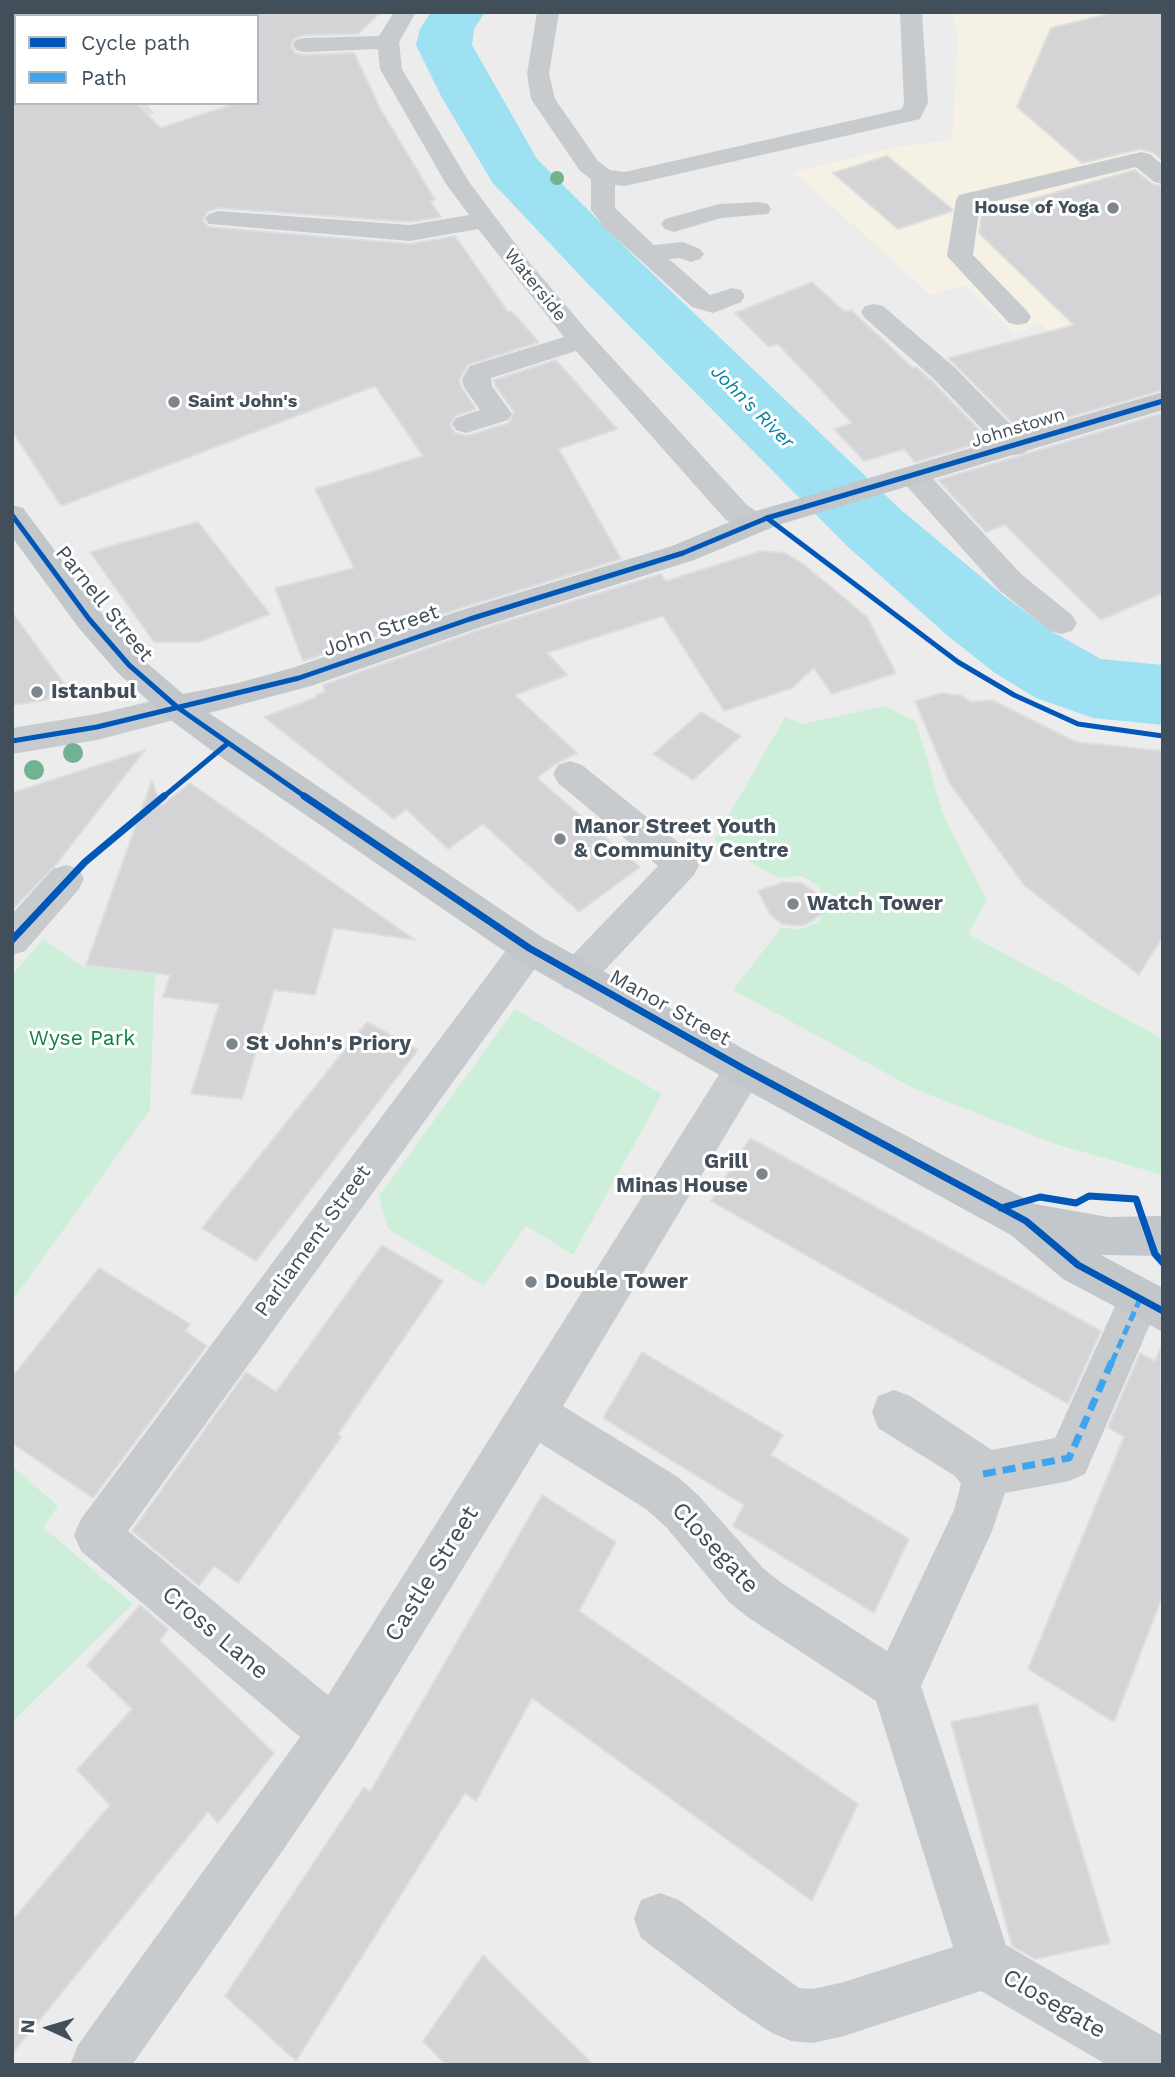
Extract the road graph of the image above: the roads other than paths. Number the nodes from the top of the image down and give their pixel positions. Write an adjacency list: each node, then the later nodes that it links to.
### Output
1 (405, 12): 4 (street)
2 (548, 12): 6 (street)
3 (911, 12): 6 (street)
4 (388, 42): 5 (street); 10 (street, Waterside)
5 (304, 45)
6 (603, 177): 12 (street)
7 (1163, 177): 16 (street)
8 (759, 209): 11 (street)
9 (218, 219): 10 (street)
10 (484, 220): 17 (street, Waterside)
11 (674, 224)
12 (646, 251): 13 (street); 14 (street)
13 (691, 254)
14 (732, 296)
15 (874, 312): 20 (street)
16 (1018, 317)
17 (582, 341): 19 (street); 24 (street, Waterside)
18 (1163, 401): 20 (main road, Johnstown)
19 (466, 424)
20 (1015, 446): 21 (main road, Johnstown)
21 (914, 476): 22 (main road, Johnstown); 25 (street)
22 (882, 485): 24 (main road, John Street)
23 (12, 515): 26 (main road, Parnell Street)
24 (766, 519): 26 (main road, John Street)
25 (1061, 623)
26 (177, 707): 27 (street, John Street); 31 (main road, Manor Street)
27 (12, 741)
28 (570, 774): 32 (street)
29 (66, 879): 30 (street)
30 (12, 940)
31 (529, 948): 32 (main road, Manor Street); 40 (street, Parliament Street)
32 (576, 976): 33 (main road, Manor Street)
33 (744, 1069): 34 (main road, Manor Street); 38 (street, Castle Street)
34 (1026, 1222): 35 (main road); 36 (main road, Manor Street)
35 (1163, 1236)
36 (1152, 1305): 39 (street)
37 (894, 1412): 39 (street)
38 (533, 1414): 41 (street, Closegate); 42 (street, Castle Street)
39 (983, 1474): 41 (street)
40 (97, 1535): 42 (street, Cross Lane)
41 (896, 1685): 44 (street, Closegate)
42 (332, 1732): 45 (street, Castle Street)
43 (660, 1919): 44 (street, Closegate)
44 (985, 1963): 46 (street, Closegate)
45 (98, 2065)
46 (1160, 2065)

